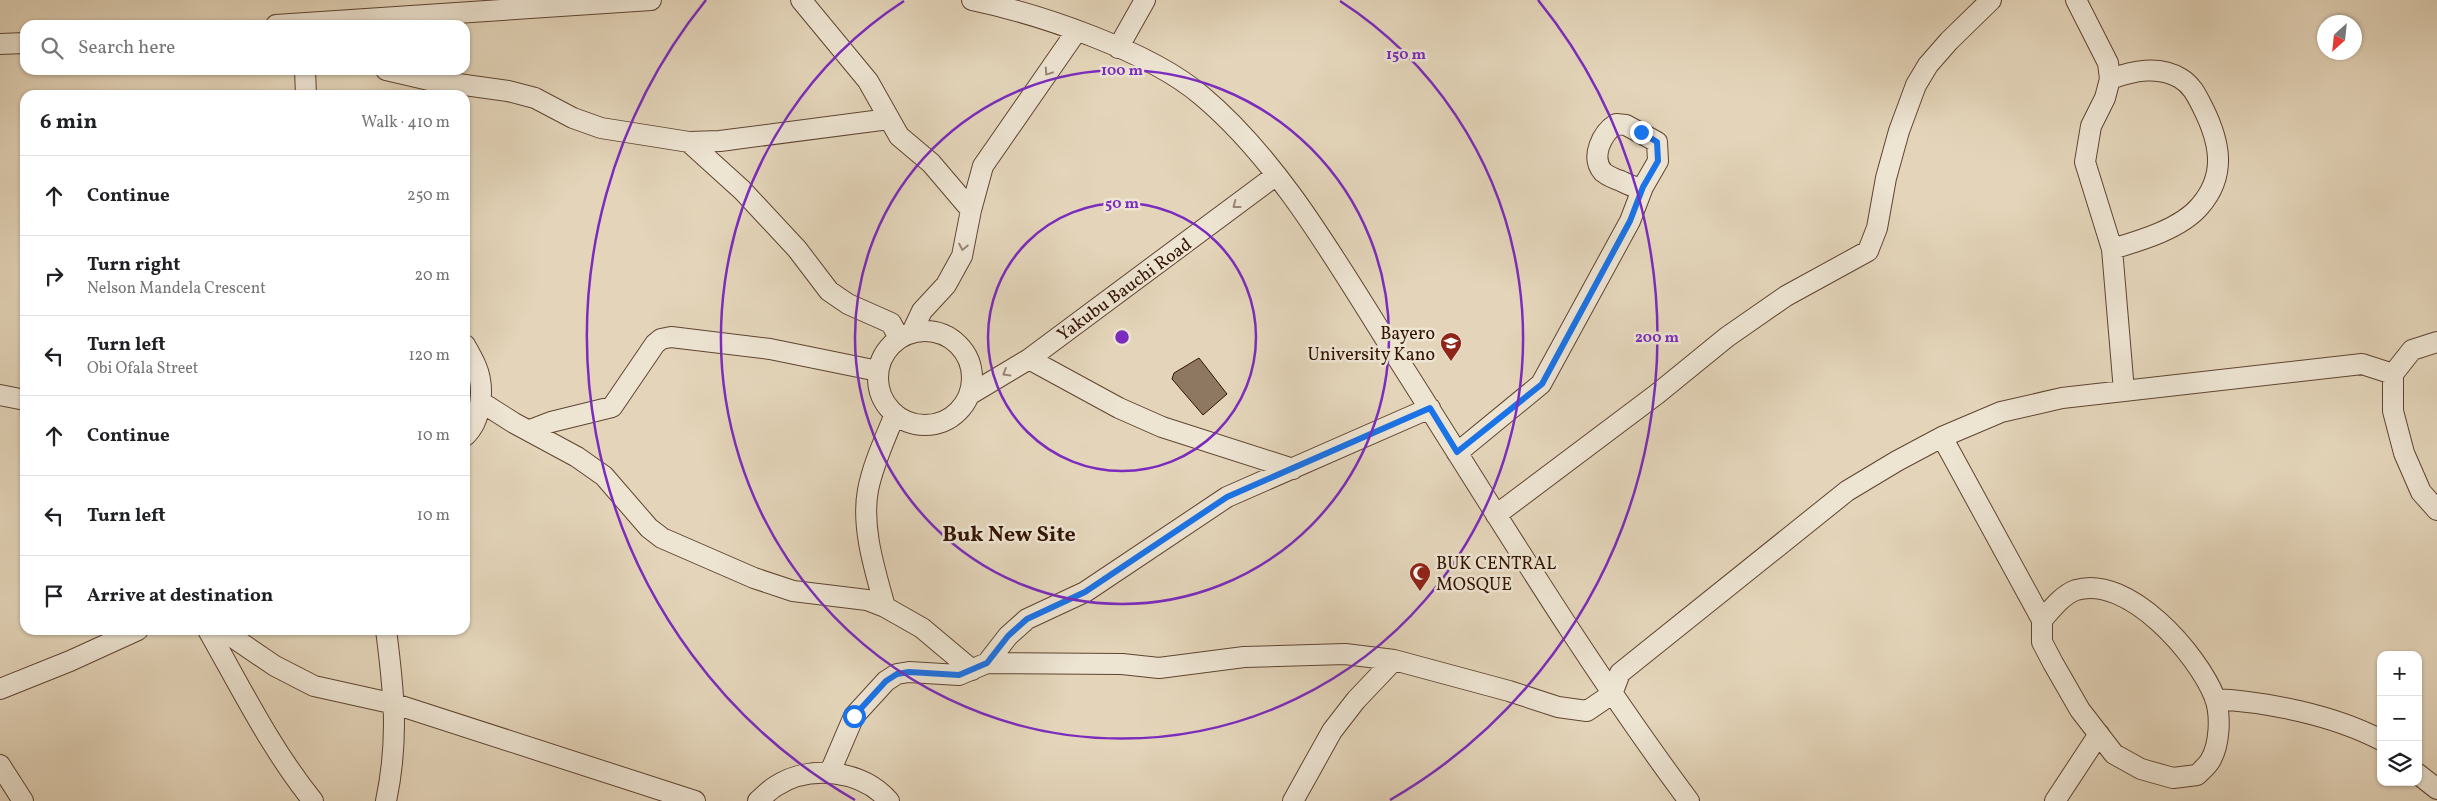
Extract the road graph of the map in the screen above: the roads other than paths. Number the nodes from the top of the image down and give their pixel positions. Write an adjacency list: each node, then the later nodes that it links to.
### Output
1 (651, 0): 7 (street)
2 (801, 0): 16 (street)
3 (972, 0): 8 (street)
4 (1145, 0): 11 (street)
5 (1991, 0): 41 (street)
6 (2076, 0): 14 (street)
7 (361, 20)
8 (1076, 32): 11 (street); 20 (street, one-way to 20)
9 (20, 43): 10 (street)
10 (0, 44)
11 (1118, 48): 18 (street)
12 (305, 75): 15 (street)
13 (408, 75): 17 (street)
14 (2110, 78): 21 (street); 21 (street)
15 (306, 90)
16 (889, 119): 17 (street); 20 (street)
17 (689, 142): 22 (street)
18 (1275, 176): 25 (street, Yakubu Bauchi Road, one-way to 25); 33 (street)
19 (1643, 187): 38 (street)
20 (971, 210): 22 (street, one-way to 22)
21 (2112, 249): 28 (street)
22 (906, 335): 26 (street); 30 (street)
23 (2437, 342): 27 (street)
24 (470, 354): 32 (street)
25 (1029, 359): 30 (street, Yakubu Bauchi Road, one-way to 30); 39 (street)
26 (878, 371): 34 (street); 35 (street)
27 (2393, 374): 28 (street); 40 (street)
28 (2124, 391): 37 (street)
29 (0, 395): 31 (street)
30 (969, 395): 34 (street)
31 (20, 399)
32 (481, 402): 35 (street); 36 (street)
33 (1430, 408): 38 (street); 39 (street)
34 (895, 414): 42 (street)
35 (530, 430): 42 (street)
36 (470, 432)
37 (1942, 437): 43 (street); 51 (street)
38 (1457, 452): 41 (street)
39 (1293, 469): 49 (street)
40 (2437, 510)
41 (1496, 515): 51 (street)
42 (885, 606): 49 (street)
43 (2042, 620): 52 (street); 54 (street)
44 (127, 635): 50 (street)
45 (211, 635): 61 (street)
46 (217, 635): 53 (street)
47 (387, 635): 53 (street)
48 (1394, 660): 49 (street); 51 (street); 66 (street)
49 (979, 666): 57 (street)
50 (0, 689)
51 (1612, 694): 67 (street)
52 (2215, 699): 54 (street); 55 (street)
53 (395, 704): 62 (street); 63 (street)
54 (2099, 734): 68 (street)
55 (2377, 738)
56 (0, 765): 60 (street)
57 (830, 772): 64 (street); 65 (street)
58 (2422, 777): 59 (street)
59 (2437, 789)
60 (23, 801)
61 (313, 801)
62 (386, 801)
63 (695, 801)
64 (758, 801)
65 (889, 801)
66 (1293, 801)
67 (1689, 801)
68 (2055, 801)

